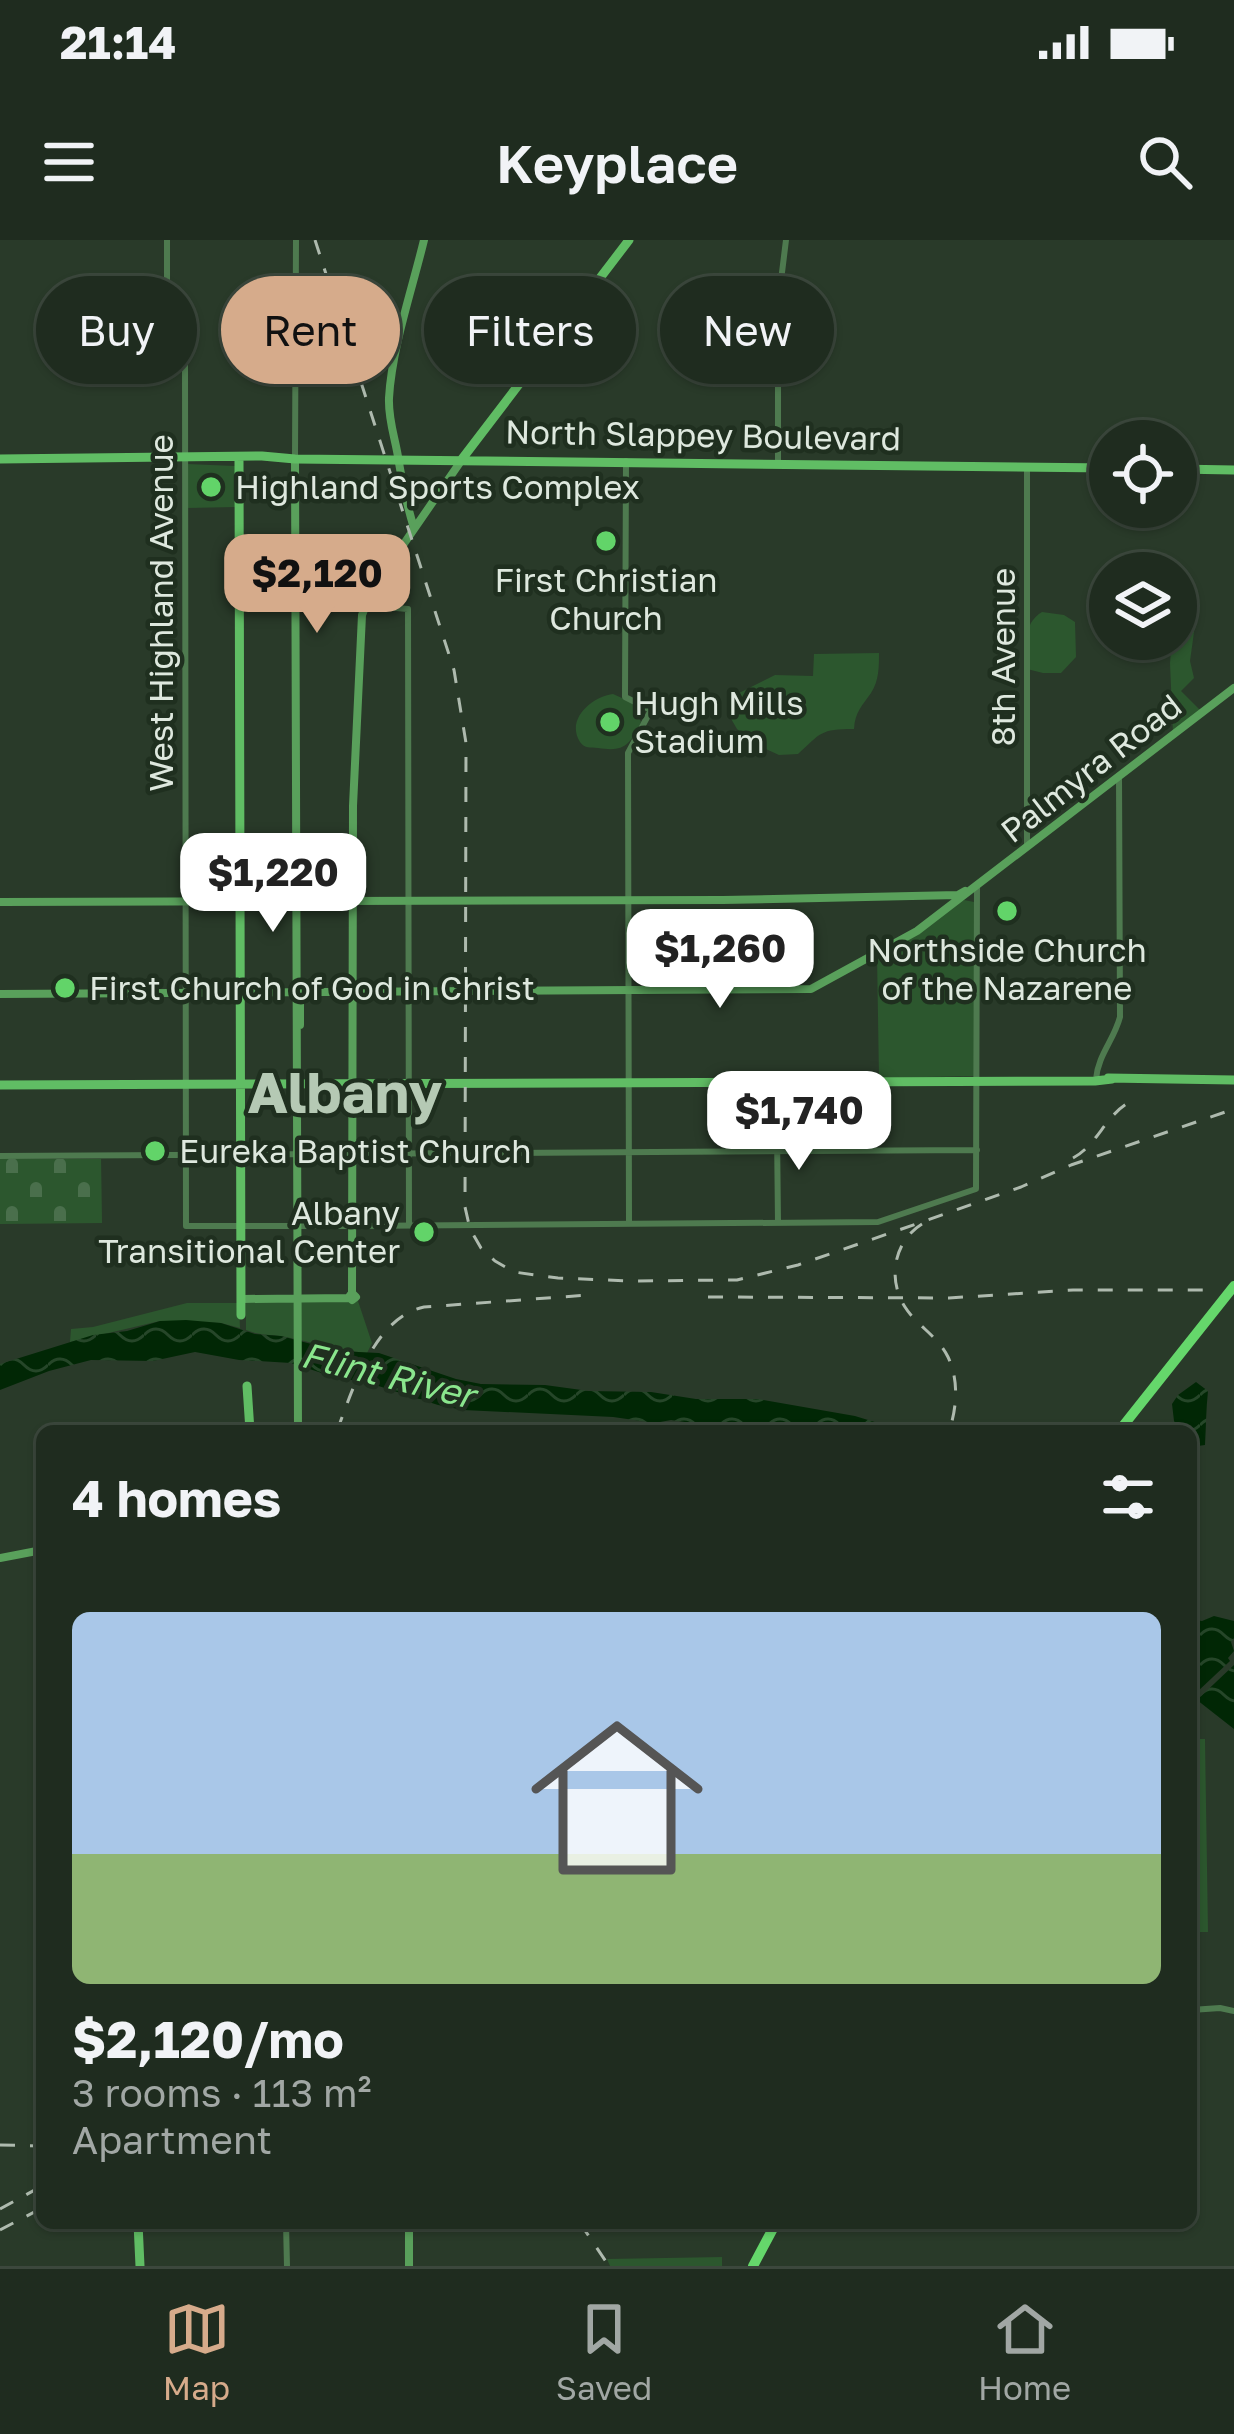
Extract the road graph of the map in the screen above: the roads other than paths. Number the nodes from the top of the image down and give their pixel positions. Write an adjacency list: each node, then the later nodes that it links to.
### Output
1 (167, 240): 9 (street, West Highland Avenue)
2 (296, 240): 10 (street)
3 (424, 240): 6 (main road)
4 (629, 240): 13 (main road)
5 (785, 240): 15 (street)
6 (394, 444): 11 (main road)
7 (241, 458): 9 (main road, North Slappey Boulevard); 10 (main road, North Slappey Boulevard); 33 (main road)
8 (0, 459): 9 (main road, North Slappey Boulevard)
9 (184, 459): 32 (street, West Highland Avenue)
10 (295, 459): 11 (main road, North Slappey Boulevard); 28 (main road)
11 (393, 459): 12 (main road, North Slappey Boulevard); 21 (main road)
12 (448, 459): 13 (main road, North Slappey Boulevard); 20 (main road)
13 (462, 459): 14 (main road, North Slappey Boulevard); 20 (main road)
14 (626, 461): 15 (main road, North Slappey Boulevard); 27 (street)
15 (778, 464): 16 (main road, North Slappey Boulevard)
16 (1027, 467): 17 (main road, North Slappey Boulevard); 25 (street, 8th Avenue)
17 (1089, 468)
18 (1197, 469): 19 (main road)
19 (1234, 470)
20 (453, 472): 21 (main road)
21 (414, 528): 22 (main road)
22 (366, 602): 29 (main road); 30 (street)
23 (1234, 688): 24 (main road, Palmyra Road)
24 (1120, 776): 25 (main road, Palmyra Road); 41 (street)
25 (1027, 846): 26 (main road, Palmyra Road)
26 (977, 886): 27 (main road, Palmyra Road); 34 (main road, Palmyra Road); 42 (street)
27 (628, 900): 30 (main road); 34 (street)
28 (297, 901): 29 (main road); 33 (main road); 39 (main road)
29 (353, 901): 30 (main road); 37 (main road)
30 (408, 901): 38 (street)
31 (0, 902): 32 (main road)
32 (186, 902): 33 (main road); 35 (street, West Highland Avenue)
33 (241, 902): 36 (main road)
34 (629, 990): 38 (main road); 44 (street)
35 (186, 992): 36 (main road); 40 (main road); 46 (street, West Highland Avenue)
36 (241, 992): 39 (main road); 47 (main road)
37 (353, 992): 38 (main road); 39 (main road); 49 (main road)
38 (409, 992): 45 (street)
39 (297, 993): 48 (main road)
40 (0, 994)
41 (1095, 1079): 42 (main road); 43 (main road)
42 (977, 1080): 44 (main road); 52 (street)
43 (1234, 1080)
44 (629, 1082): 45 (main road); 54 (street)
45 (409, 1083): 49 (main road); 55 (street)
46 (186, 1084): 47 (main road); 50 (main road); 56 (street, West Highland Avenue)
47 (241, 1084): 48 (main road); 57 (main road)
48 (297, 1084): 49 (main road); 60 (main road)
49 (353, 1084): 58 (main road)
50 (0, 1085)
51 (777, 1132): 53 (street)
52 (977, 1150): 53 (street); 61 (street)
53 (778, 1152): 54 (street); 61 (street)
54 (629, 1153): 55 (street); 62 (street)
55 (409, 1154): 58 (street); 63 (street)
56 (187, 1155): 57 (street); 59 (street); 64 (street, West Highland Avenue)
57 (241, 1155): 60 (street); 64 (main road)
58 (353, 1155): 60 (street); 66 (main road)
59 (0, 1156)
60 (297, 1156): 65 (main road)
61 (778, 1222): 62 (street)
62 (629, 1224): 63 (street)
63 (409, 1225): 66 (street)
64 (242, 1226): 65 (street); 68 (main road)
65 (298, 1226): 66 (street); 69 (main road)
66 (352, 1226): 69 (main road)
67 (1228, 1295): 74 (highway)
68 (242, 1299): 69 (main road); 70 (main road)
69 (297, 1300): 73 (main road)
70 (243, 1315)
71 (246, 1386): 72 (main road)
72 (248, 1425)
73 (298, 1425)
74 (1128, 1425)
75 (36, 1548): 76 (main road)
76 (0, 1556)
77 (1197, 2010): 78 (street)
78 (1234, 2011)
79 (136, 2229): 83 (main road)
80 (286, 2229): 84 (street)
81 (409, 2229): 85 (main road)
82 (777, 2229): 86 (highway)
83 (137, 2266)
84 (287, 2266)
85 (409, 2266)
86 (757, 2266)

